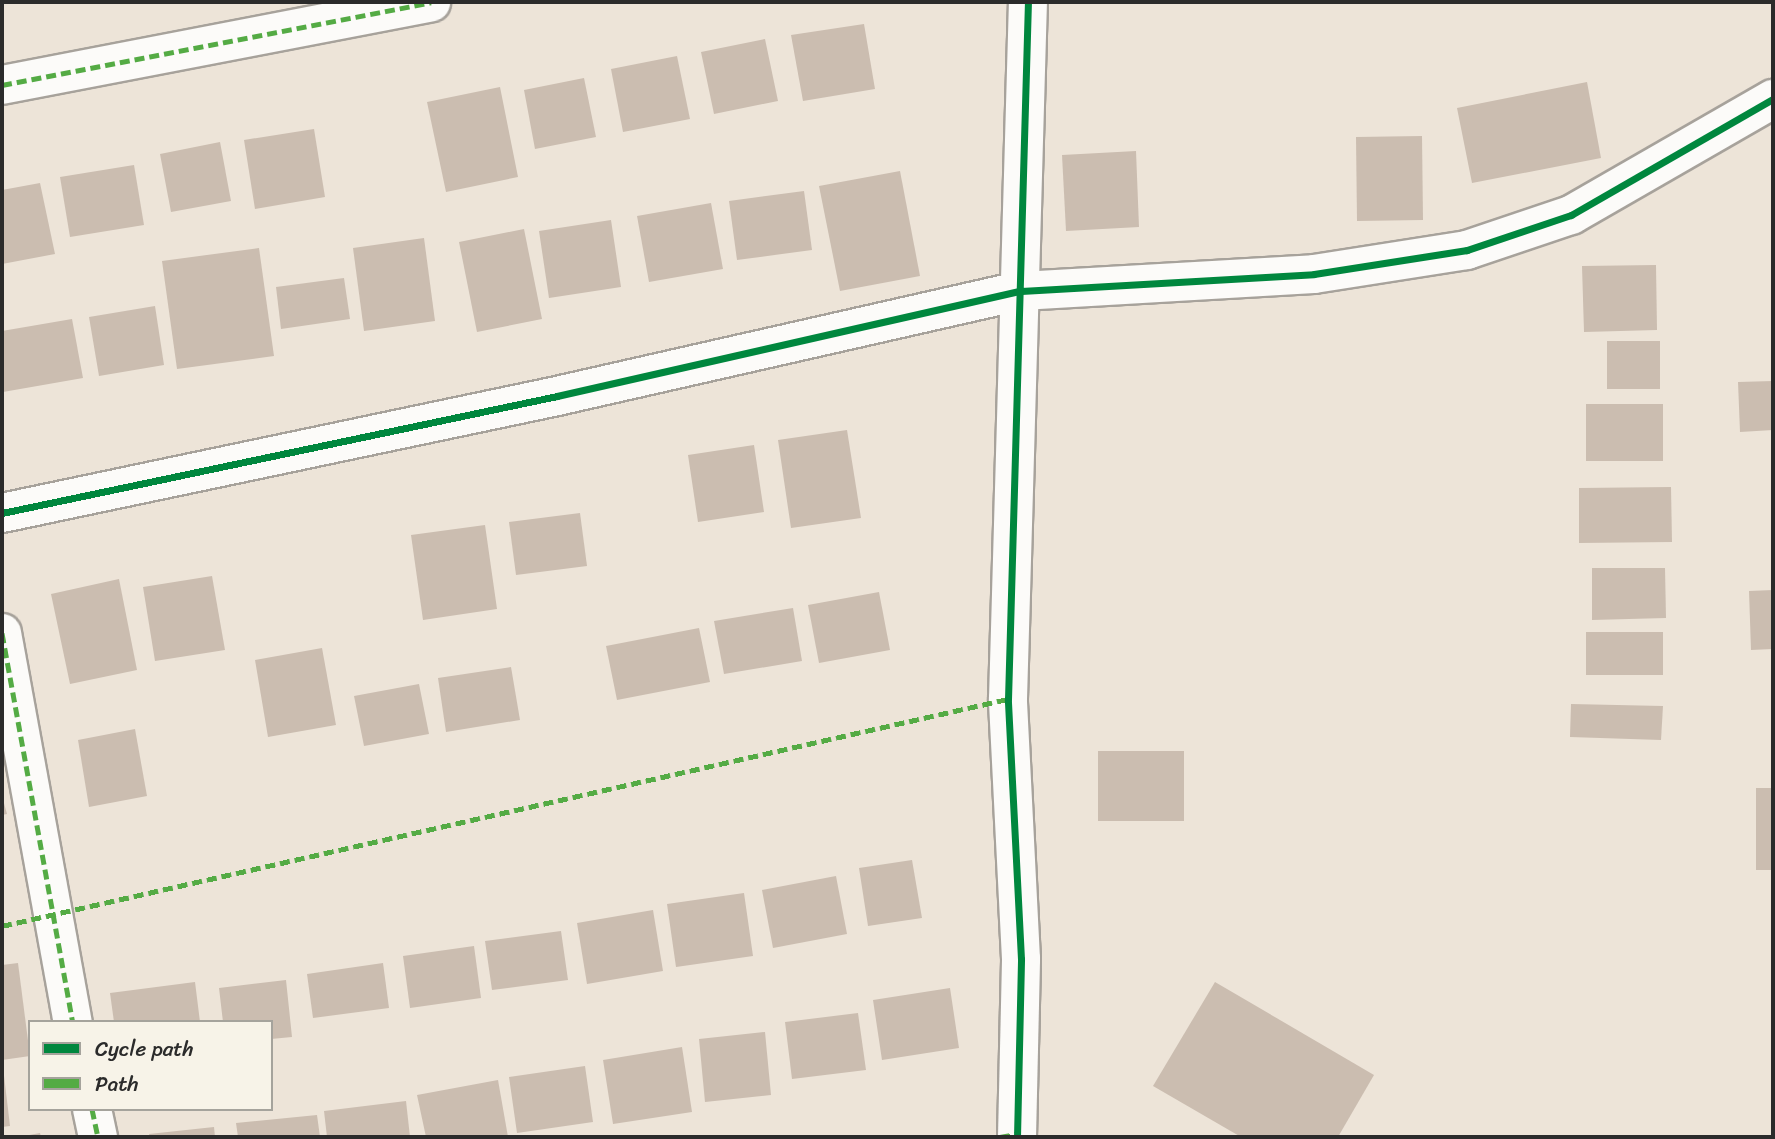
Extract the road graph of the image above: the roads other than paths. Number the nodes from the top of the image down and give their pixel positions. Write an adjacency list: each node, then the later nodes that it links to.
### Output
1 (431, 2): 3 (street)
2 (1028, 2): 5 (street)
3 (2, 85)
4 (1773, 99): 5 (street)
5 (1021, 290): 6 (street); 10 (street)
6 (2, 513)
7 (2, 633): 8 (street)
8 (73, 1020)
9 (92, 1111): 11 (street)
10 (1011, 1136)
11 (98, 1137)

